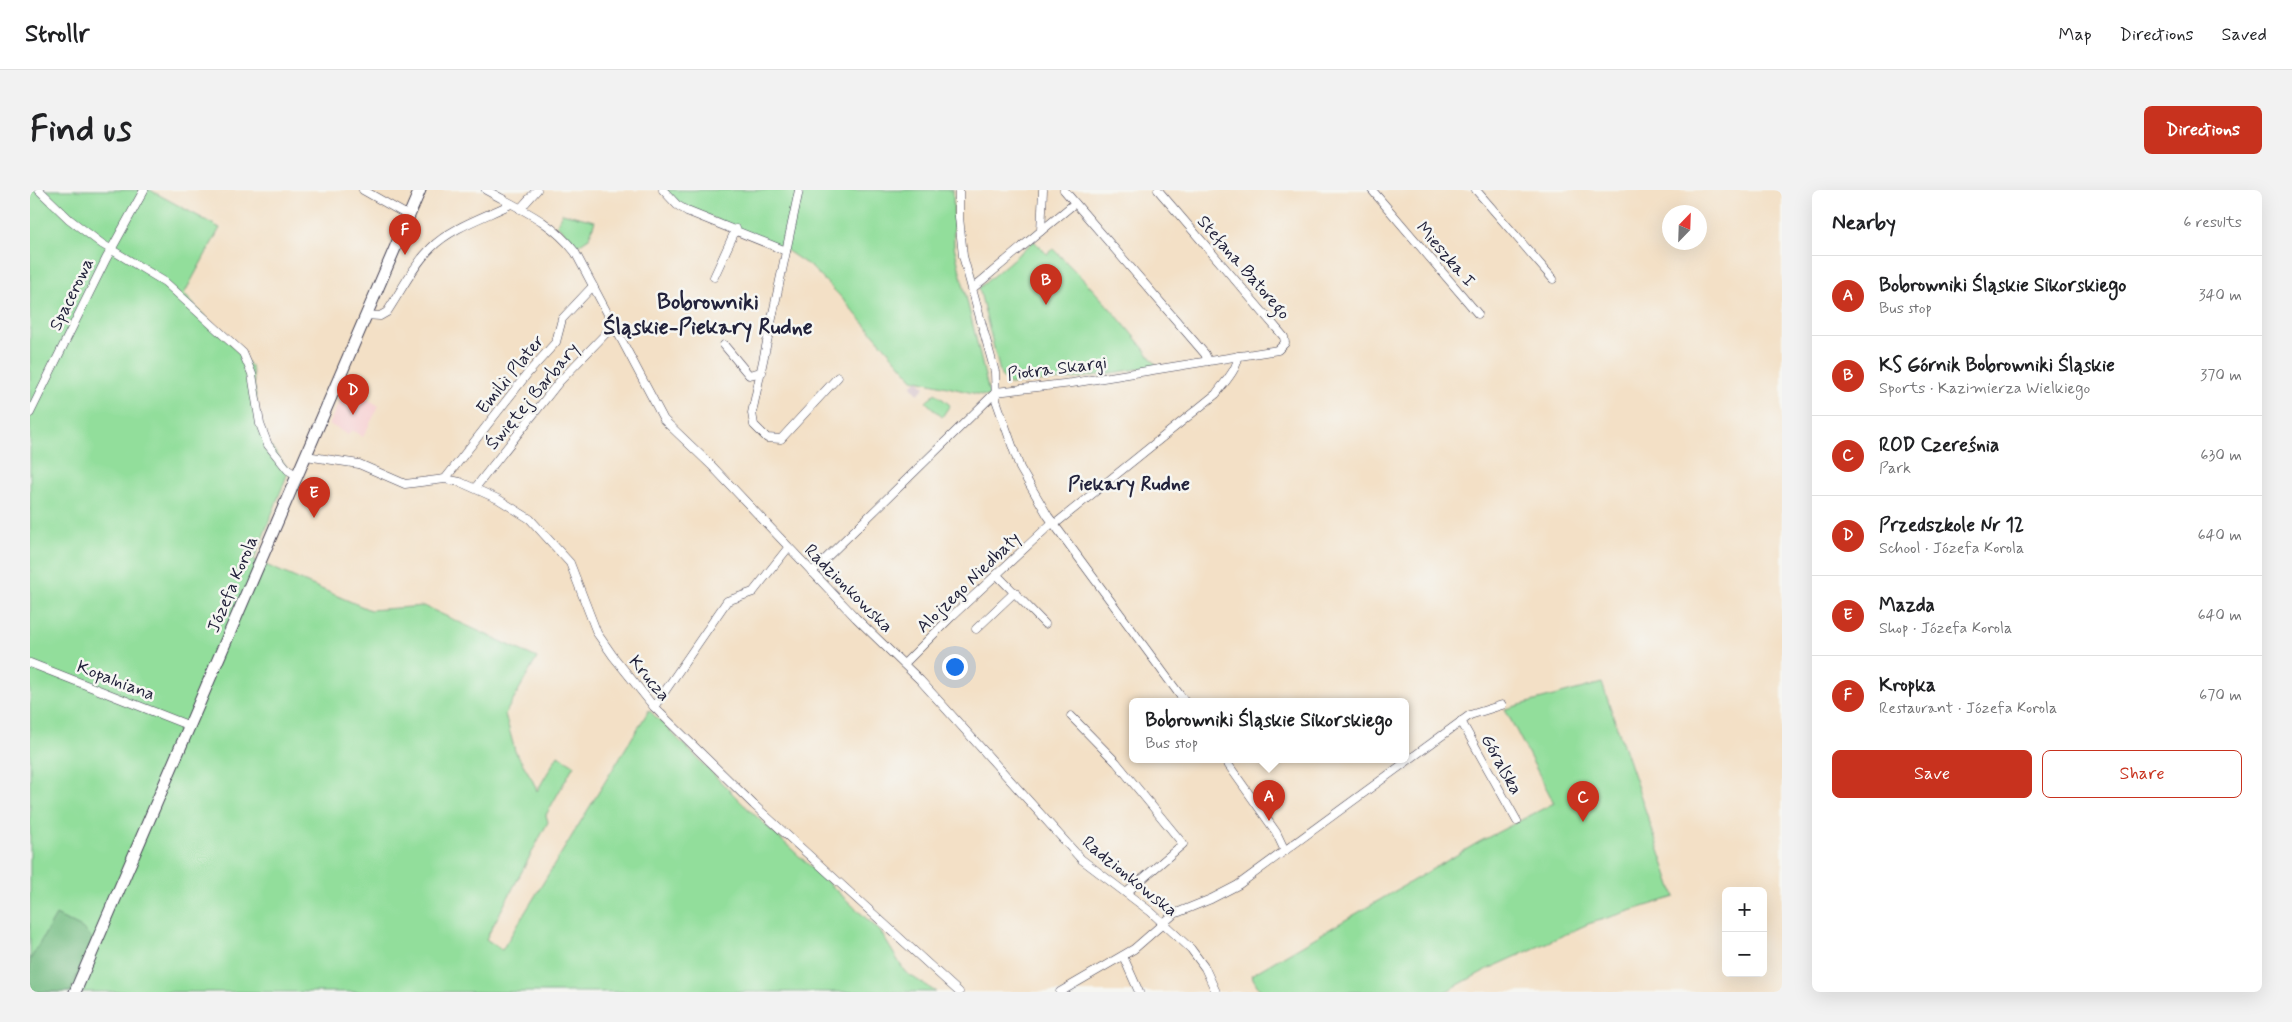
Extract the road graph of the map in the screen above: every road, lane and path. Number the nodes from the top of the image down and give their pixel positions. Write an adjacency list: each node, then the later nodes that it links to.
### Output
1 (39, 190): 21 (street)
2 (144, 190): 21 (street, Spacerowa)
3 (363, 190): 18 (street)
4 (420, 190): 18 (highway, Józefa Korola)
5 (486, 190): 16 (street, Radzionkowska)
6 (537, 190): 17 (street)
7 (663, 190): 19 (street)
8 (799, 190): 22 (street)
9 (959, 190): 26 (street)
10 (1043, 190): 20 (street)
11 (1064, 190): 15 (street)
12 (1158, 190): 30 (street, Stefana Batorego)
13 (1372, 190): 27 (street, Mieszka I)
14 (1476, 190): 24 (street)
15 (1075, 203): 20 (street); 33 (street)
16 (511, 204): 17 (street, Radzionkowska); 28 (street)
17 (520, 209): 25 (street, Radzionkowska)
18 (409, 216): 28 (highway, Józefa Korola)
19 (736, 229): 22 (street); 23 (street)
20 (1041, 231): 26 (street)
21 (111, 249): 37 (street, Spacerowa); 39 (street)
22 (786, 251): 34 (street)
23 (714, 277)
24 (1553, 279)
25 (593, 286): 29 (street, Radzionkowska); 40 (street, Emilii Plater)
26 (972, 288): 36 (street)
27 (1478, 314)
28 (366, 315): 38 (highway, Józefa Korola)
29 (614, 326): 41 (street, Świętej Barbary); 43 (street, Radzionkowska)
30 (1285, 343): 32 (street, Piotra Skargi)
31 (724, 345): 34 (street)
32 (1238, 356): 33 (street, Piotra Skargi); 42 (street, Alojzego Niedbały)
33 (1208, 361): 36 (street, Piotra Skargi)
34 (762, 372): 35 (street)
35 (838, 377)
36 (996, 392): 42 (street); 44 (street, Piotra Skargi)
37 (30, 413)
38 (306, 456): 39 (highway, Józefa Korola); 40 (street, Krucza)
39 (298, 476): 56 (highway, Józefa Korola)
40 (445, 479): 41 (street, Krucza)
41 (475, 488): 53 (street, Krucza)
42 (1054, 523): 45 (street, Alojzego Niedbały); 51 (street)
43 (788, 548): 44 (street, Radzionkowska); 53 (street)
44 (812, 572): 50 (street, Radzionkowska)
45 (997, 574): 46 (street); 50 (street, Alojzego Niedbały)
46 (1015, 592): 47 (street); 48 (street)
47 (1045, 624)
48 (976, 629)
49 (30, 662): 56 (street, Kopalniana)
50 (904, 664): 62 (street, Radzionkowska)
51 (1182, 698)
52 (1502, 705): 55 (street)
53 (654, 707): 66 (street, Krucza)
54 (1071, 716): 62 (street)
55 (1461, 721): 57 (street); 60 (street, Góralska)
56 (190, 726): 65 (highway, Józefa Korola)
57 (1409, 759)
58 (1227, 763): 61 (street)
59 (1404, 763): 61 (street)
60 (1517, 821)
61 (1285, 851): 63 (street)
62 (1126, 893): 63 (street, Radzionkowska)
63 (1163, 922): 64 (street); 69 (street, Radzionkowska)
64 (1123, 956): 67 (street); 68 (street)
65 (75, 992)
66 (959, 992)
67 (1060, 992)
68 (1139, 992)
69 (1216, 992)

